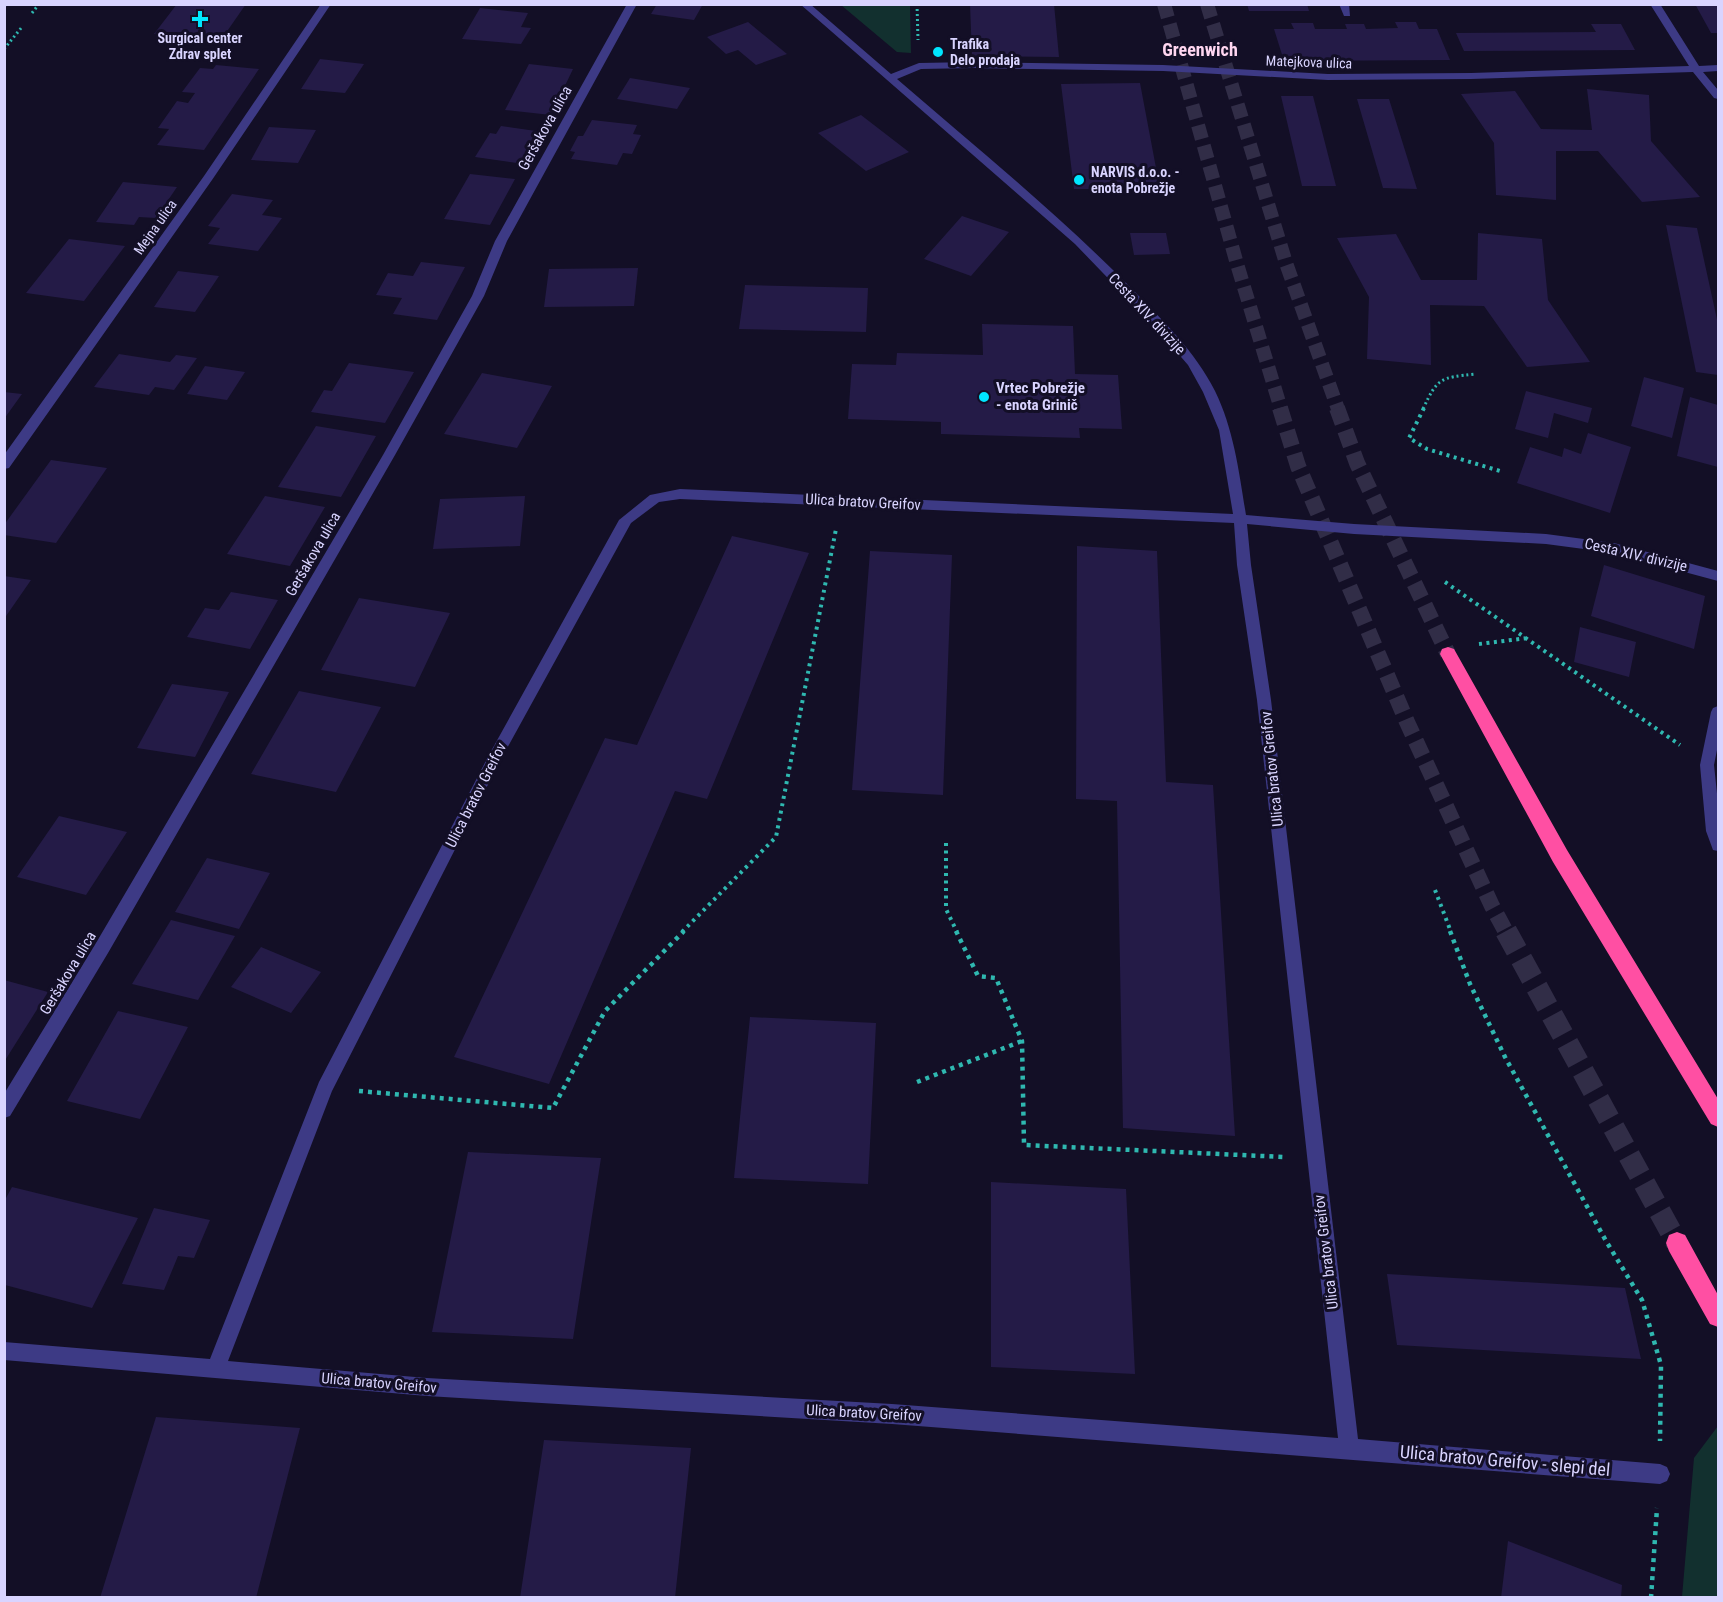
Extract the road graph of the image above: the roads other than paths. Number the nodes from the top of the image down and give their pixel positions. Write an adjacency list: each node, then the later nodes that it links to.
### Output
1 (326, 4): 9 (street, Mejna ulica)
2 (632, 4): 15 (street, Geršakova ulica)
3 (804, 4): 7 (street, Cesta XIV. divizije)
4 (1654, 4): 5 (street)
5 (1695, 68): 6 (street, Matejkova ulica); 7 (street, Matejkova ulica); 8 (street)
6 (1719, 68)
7 (889, 79): 10 (street, Cesta XIV. divizije)
8 (1719, 96)
9 (4, 465)
10 (1240, 519): 11 (street, Cesta XIV. divizije); 20 (street, Ulica bratov Greifov); 21 (street, Ulica bratov Greifov)
11 (1719, 576)
12 (1448, 654): 16 (highway)
13 (1719, 712): 14 (street)
14 (1719, 846)
15 (4, 1110)
16 (1719, 1117)
17 (1677, 1244): 18 (highway)
18 (1719, 1316)
19 (4, 1351): 20 (street, Ulica bratov Greifov)
20 (215, 1369): 21 (street, Ulica bratov Greifov)
21 (1349, 1448): 22 (street, Ulica bratov Greifov - slepi del)
22 (1660, 1474)

